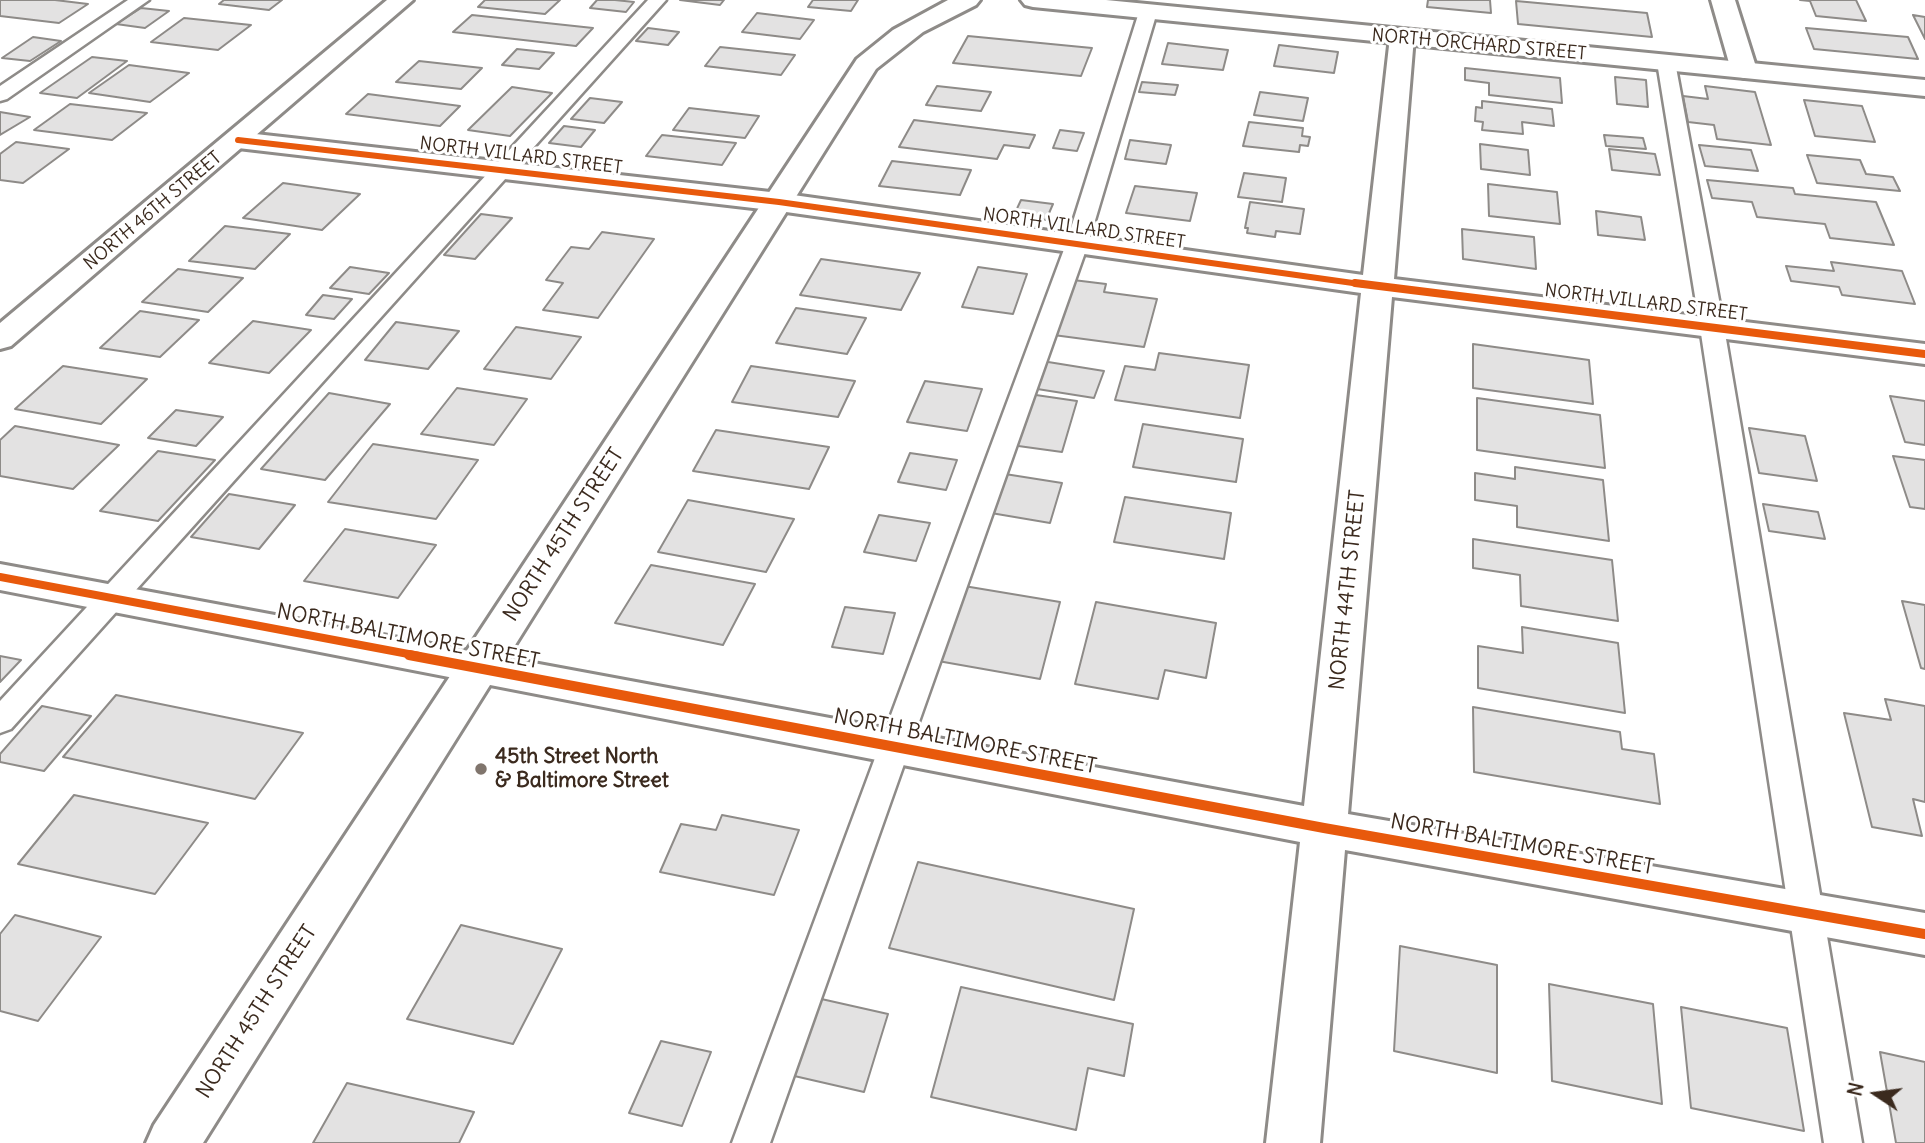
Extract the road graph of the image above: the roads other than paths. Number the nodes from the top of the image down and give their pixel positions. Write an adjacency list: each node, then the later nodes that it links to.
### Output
1 (140, 0): 12 (lane)
2 (401, 0): 13 (street, NORTH 46TH STREET)
3 (657, 0): 14 (lane)
4 (968, 0): 15 (street, NORTH 45TH STREET)
5 (1033, 0): 7 (street, NORTH ORCHARD STREET)
6 (1723, 0): 10 (street)
7 (1148, 12): 8 (street, NORTH ORCHARD STREET); 16 (lane)
8 (1402, 37): 9 (street, NORTH ORCHARD STREET); 17 (street, NORTH 44TH STREET)
9 (1665, 62): 10 (street, NORTH ORCHARD STREET); 18 (lane)
10 (1744, 70): 11 (street, NORTH ORCHARD STREET)
11 (1925, 88)
12 (0, 95)
13 (238, 140): 14 (street, NORTH VILLARD STREET); 19 (street, NORTH 46TH STREET)
14 (503, 170): 15 (street, NORTH VILLARD STREET); 22 (lane)
15 (779, 202): 16 (street, NORTH VILLARD STREET); 23 (street, NORTH 45TH STREET)
16 (1077, 244): 17 (street, NORTH VILLARD STREET); 25 (lane)
17 (1378, 286): 18 (street, NORTH VILLARD STREET); 26 (street, NORTH 44TH STREET)
18 (1712, 327): 20 (street, NORTH VILLARD STREET); 27 (lane)
19 (0, 339)
20 (1925, 354)
21 (0, 577): 22 (street, NORTH BALTIMORE STREET)
22 (112, 598): 23 (street, NORTH BALTIMORE STREET); 24 (lane)
23 (479, 668): 25 (street, NORTH BALTIMORE STREET); 29 (street, NORTH 45TH STREET)
24 (0, 721)
25 (895, 747): 26 (street, NORTH BALTIMORE STREET); 30 (lane)
26 (1324, 828): 27 (street, NORTH BALTIMORE STREET); 31 (street, NORTH 44TH STREET)
27 (1805, 913): 28 (street, NORTH BALTIMORE STREET); 32 (lane)
28 (1925, 934)
29 (173, 1143)
30 (751, 1143)
31 (1293, 1143)
32 (1843, 1143)

